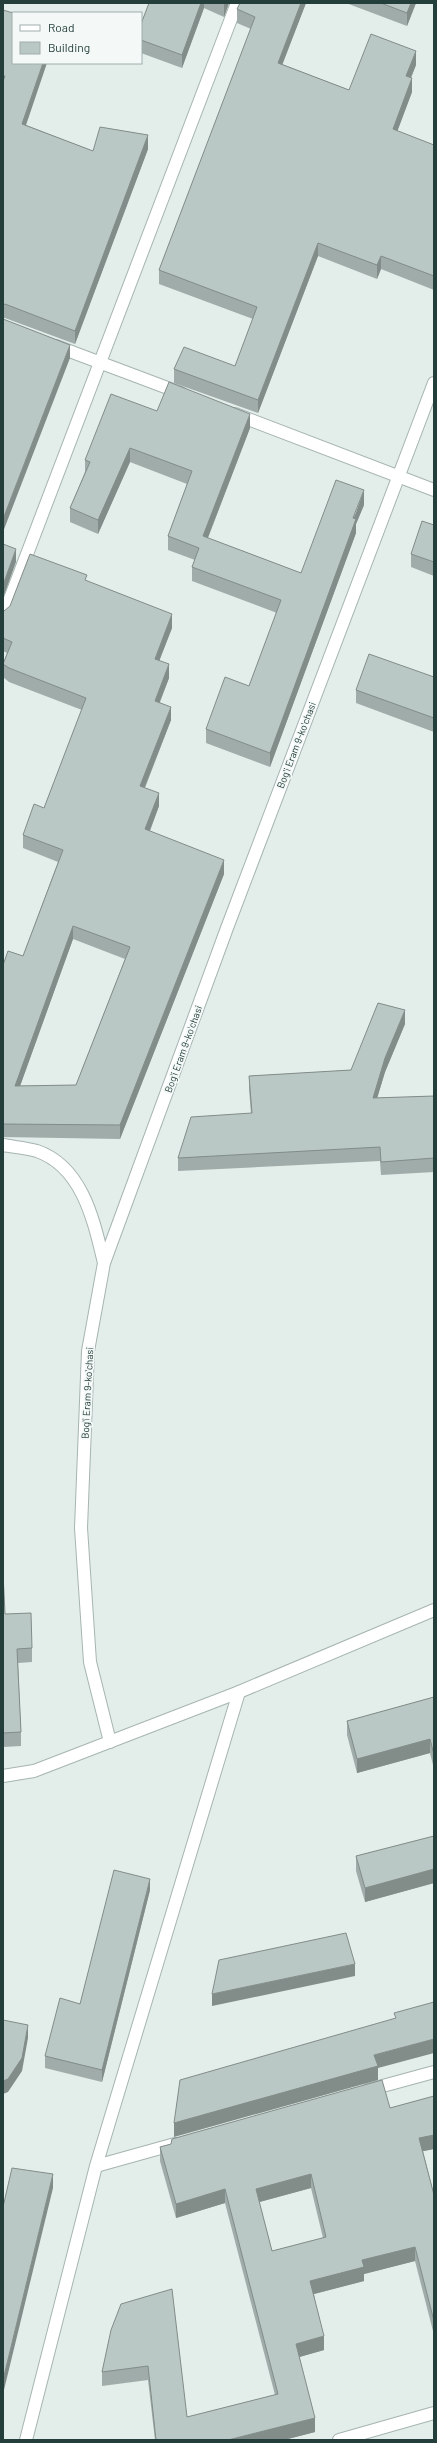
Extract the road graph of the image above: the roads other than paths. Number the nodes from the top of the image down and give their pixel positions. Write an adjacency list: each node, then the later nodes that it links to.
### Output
1 (237, 3): 3 (street)
2 (48, 343): 3 (street)
3 (100, 363): 5 (street); 9 (street)
4 (434, 383): 7 (street, Bogʻi Eram 9-koʻchasi)
5 (189, 396)
6 (227, 410): 7 (street)
7 (398, 475): 8 (street); 11 (street, Bogʻi Eram 9-koʻchasi)
8 (434, 490)
9 (3, 616)
10 (3, 1145): 11 (street)
11 (104, 1263): 14 (street, Bogʻi Eram 9-koʻchasi)
12 (434, 1610): 13 (street)
13 (239, 1692): 14 (street); 19 (street)
14 (110, 1742): 15 (street)
15 (3, 1776)
16 (434, 2072): 17 (street)
17 (357, 2093)
18 (188, 2140): 19 (street)
19 (96, 2166): 21 (street)
20 (434, 2413): 22 (street)
21 (26, 2440)
22 (339, 2440)

